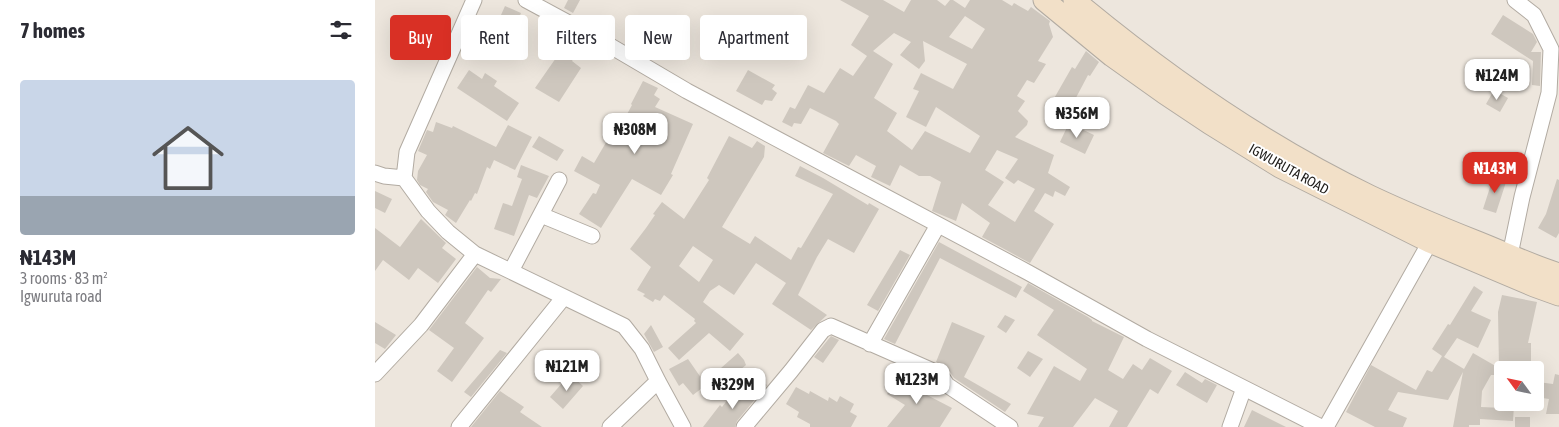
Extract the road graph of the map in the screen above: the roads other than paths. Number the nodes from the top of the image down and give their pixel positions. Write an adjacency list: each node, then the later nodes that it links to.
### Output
1 (474, 0): 7 (street)
2 (527, 0): 10 (street)
3 (1044, 0): 12 (main road, IGWURUTA ROAD)
4 (1074, 0): 14 (main road, IGWURUTA ROAD)
5 (1515, 0): 14 (street)
6 (375, 173): 7 (street)
7 (404, 178): 13 (street)
8 (559, 180): 9 (street)
9 (541, 215): 11 (street); 15 (street)
10 (938, 225): 19 (street); 22 (street)
11 (591, 236)
12 (1429, 242): 17 (main road, IGWURUTA ROAD); 30 (street)
13 (475, 254): 15 (street); 20 (street)
14 (1510, 255): 16 (main road, IGWURUTA ROAD)
15 (511, 271): 18 (street)
16 (1559, 274)
17 (1559, 295)
18 (564, 297): 21 (street); 23 (street)
19 (870, 344): 26 (street); 27 (street)
20 (375, 374)
21 (657, 381): 24 (street); 25 (street)
22 (1244, 388): 28 (street); 29 (street)
23 (459, 427)
24 (610, 427)
25 (683, 427)
26 (743, 427)
27 (1009, 427)
28 (1230, 427)
29 (1321, 427)
30 (1326, 427)

